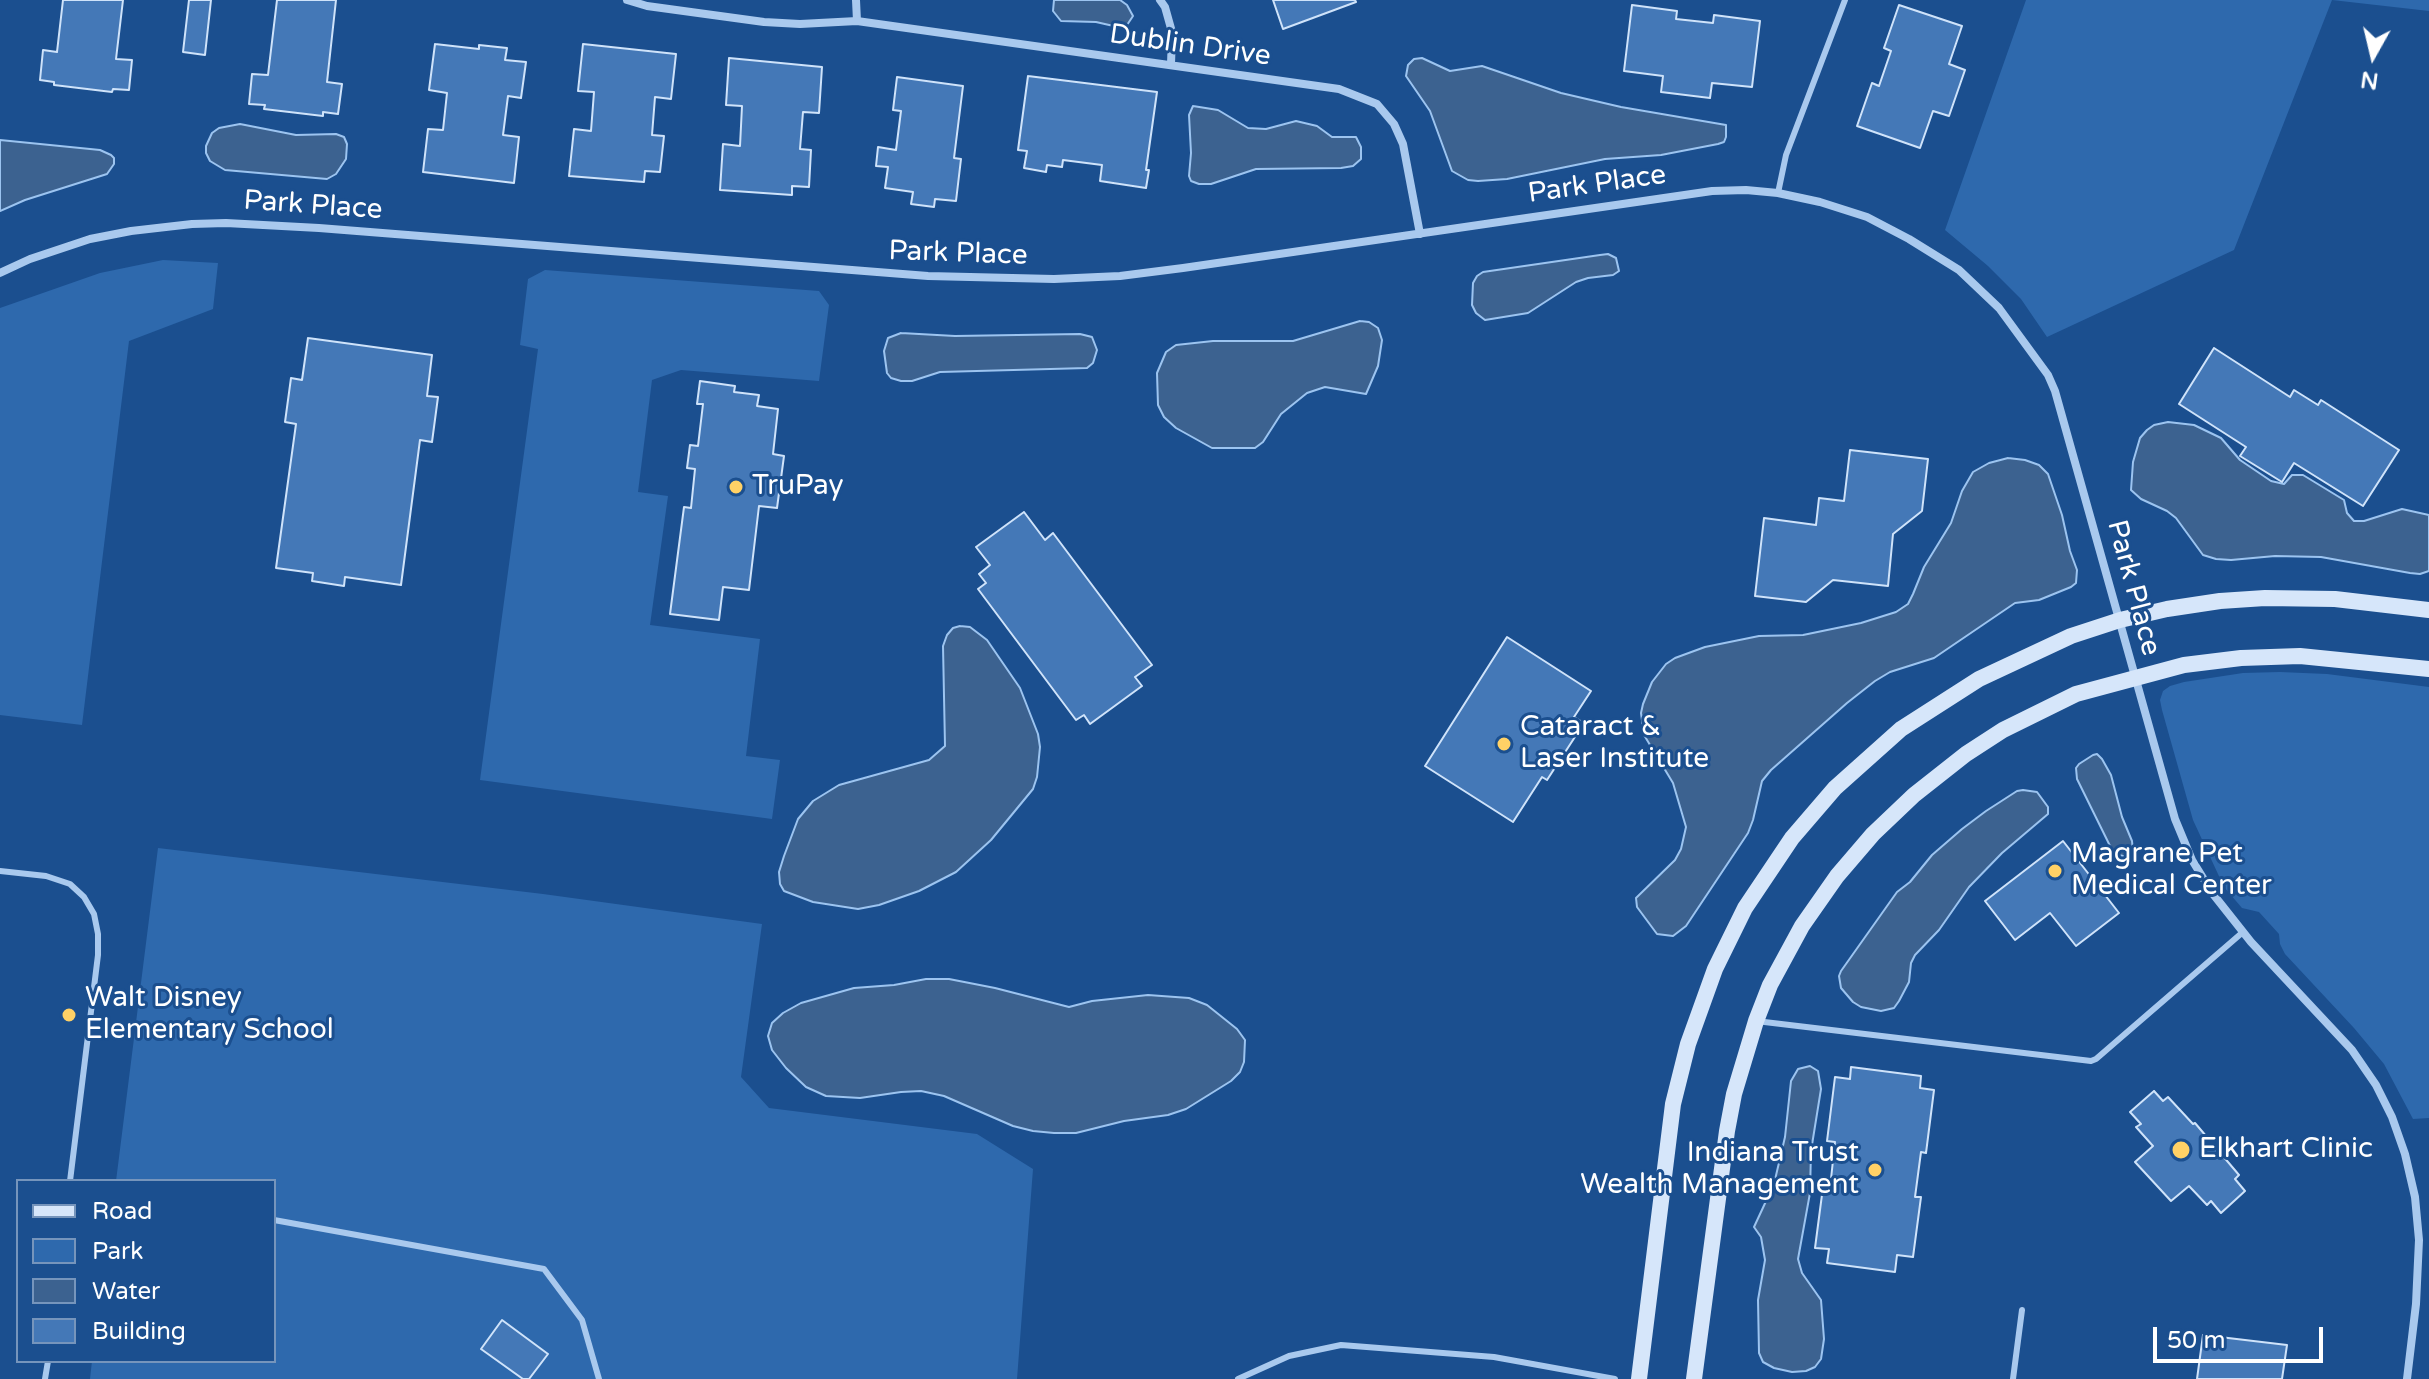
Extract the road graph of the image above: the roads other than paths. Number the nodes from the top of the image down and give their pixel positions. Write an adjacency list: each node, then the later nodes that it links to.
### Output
1 (627, 0): 5 (street, Dublin Drive)
2 (856, 0): 5 (street)
3 (1160, 0): 6 (street)
4 (1845, 0): 7 (lane)
5 (857, 21): 6 (street, Dublin Drive)
6 (1171, 65): 8 (street, Dublin Drive)
7 (1778, 193): 8 (street, Park Place); 11 (street, Park Place)
8 (1420, 234): 9 (street, Park Place)
9 (0, 273)
10 (2429, 610): 11 (street)
11 (2120, 620): 13 (street, Park Place); 23 (street)
12 (2429, 669): 13 (street)
13 (2135, 677): 15 (street, Park Place); 16 (street)
14 (0, 871): 17 (lane)
15 (2243, 932): 16 (lane); 26 (street, Park Place)
16 (1756, 1021): 24 (street)
17 (70, 1179)
18 (276, 1220): 20 (lane)
19 (2022, 1310): 25 (lane)
20 (599, 1379)
21 (1238, 1379): 22 (lane)
22 (1615, 1379)
23 (1639, 1379)
24 (1694, 1379)
25 (2013, 1379)
26 (2407, 1379)

